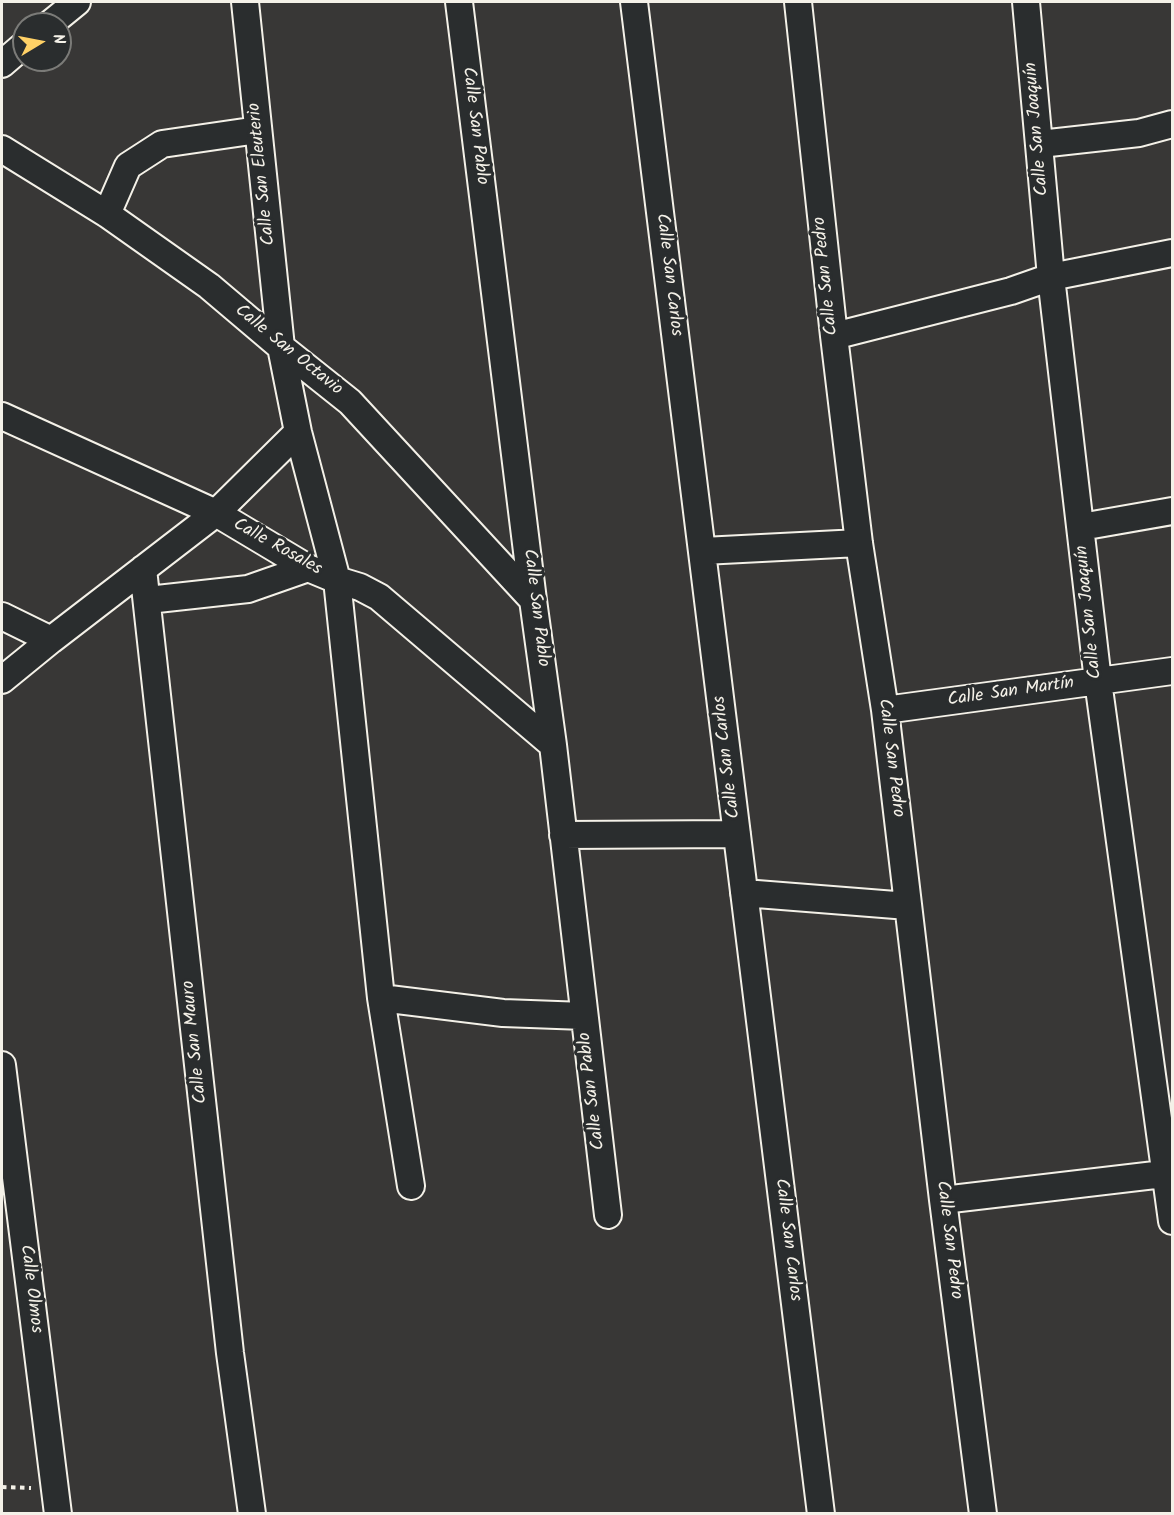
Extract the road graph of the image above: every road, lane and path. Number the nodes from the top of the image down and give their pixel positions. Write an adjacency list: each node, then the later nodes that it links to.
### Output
1 (76, 2): 7 (street)
2 (245, 2): 9 (street, Calle San Eleuterio)
3 (459, 2): 28 (street, Calle San Pablo)
4 (634, 2): 23 (street, Calle San Carlos)
5 (798, 2): 15 (street, Calle San Pedro)
6 (1026, 2): 10 (street, Calle San Joaquín)
7 (64, 12)
8 (1173, 124): 10 (street)
9 (258, 130): 12 (street); 16 (street, Calle San Eleuterio)
10 (1040, 144): 14 (street, Calle San Joaquín)
11 (2, 149): 12 (street, Calle San Octavio)
12 (107, 214): 16 (street, Calle San Octavio)
13 (1173, 253): 14 (street)
14 (1052, 277): 15 (street); 21 (street, Calle San Joaquín)
15 (834, 336): 22 (street, Calle San Pedro)
16 (281, 347): 18 (street, Calle San Eleuterio); 28 (street, Calle San Octavio)
17 (2, 416): 20 (street, Calle Rosales)
18 (298, 432): 20 (street); 26 (street, Calle San Eleuterio)
19 (1173, 511): 21 (street)
20 (216, 513): 24 (street, Calle Rosales); 25 (street)
21 (1081, 527): 33 (street, Calle San Joaquín)
22 (859, 543): 23 (street); 34 (street, Calle San Pedro)
23 (703, 551): 36 (street, Calle San Carlos)
24 (308, 568): 26 (street, Calle Rosales); 27 (street)
25 (143, 569): 27 (street, Calle San Mauro); 30 (street)
26 (337, 580): 35 (street, Calle Rosales); 40 (street, Calle San Eleuterio)
27 (147, 600): 49 (street, Calle San Mauro)
28 (533, 600): 35 (street, Calle San Pablo)
29 (2, 616): 30 (street)
30 (51, 640): 32 (street)
31 (1173, 671): 33 (street, Calle San Martín)
32 (2, 680)
33 (1098, 681): 34 (street, Calle San Martín); 43 (street, Calle San Joaquín)
34 (885, 710): 39 (street, Calle San Pedro)
35 (554, 745): 37 (street, Calle San Pablo)
36 (737, 834): 37 (street); 38 (street, Calle San Carlos)
37 (563, 835): 41 (street, Calle San Pablo)
38 (744, 893): 39 (street); 50 (street, Calle San Carlos)
39 (908, 906): 45 (street, Calle San Pedro)
40 (381, 998): 41 (street); 44 (street, Calle San Eleuterio)
41 (584, 1016): 46 (street, Calle San Pablo)
42 (2, 1065): 48 (street, Calle Olmos)
43 (1170, 1173): 45 (street); 47 (street, Calle San Joaquín)
44 (411, 1186)
45 (943, 1200): 51 (street, Calle San Pedro)
46 (608, 1215)
47 (1173, 1221)
48 (58, 1514)
49 (252, 1514)
50 (821, 1514)
51 (983, 1514)

